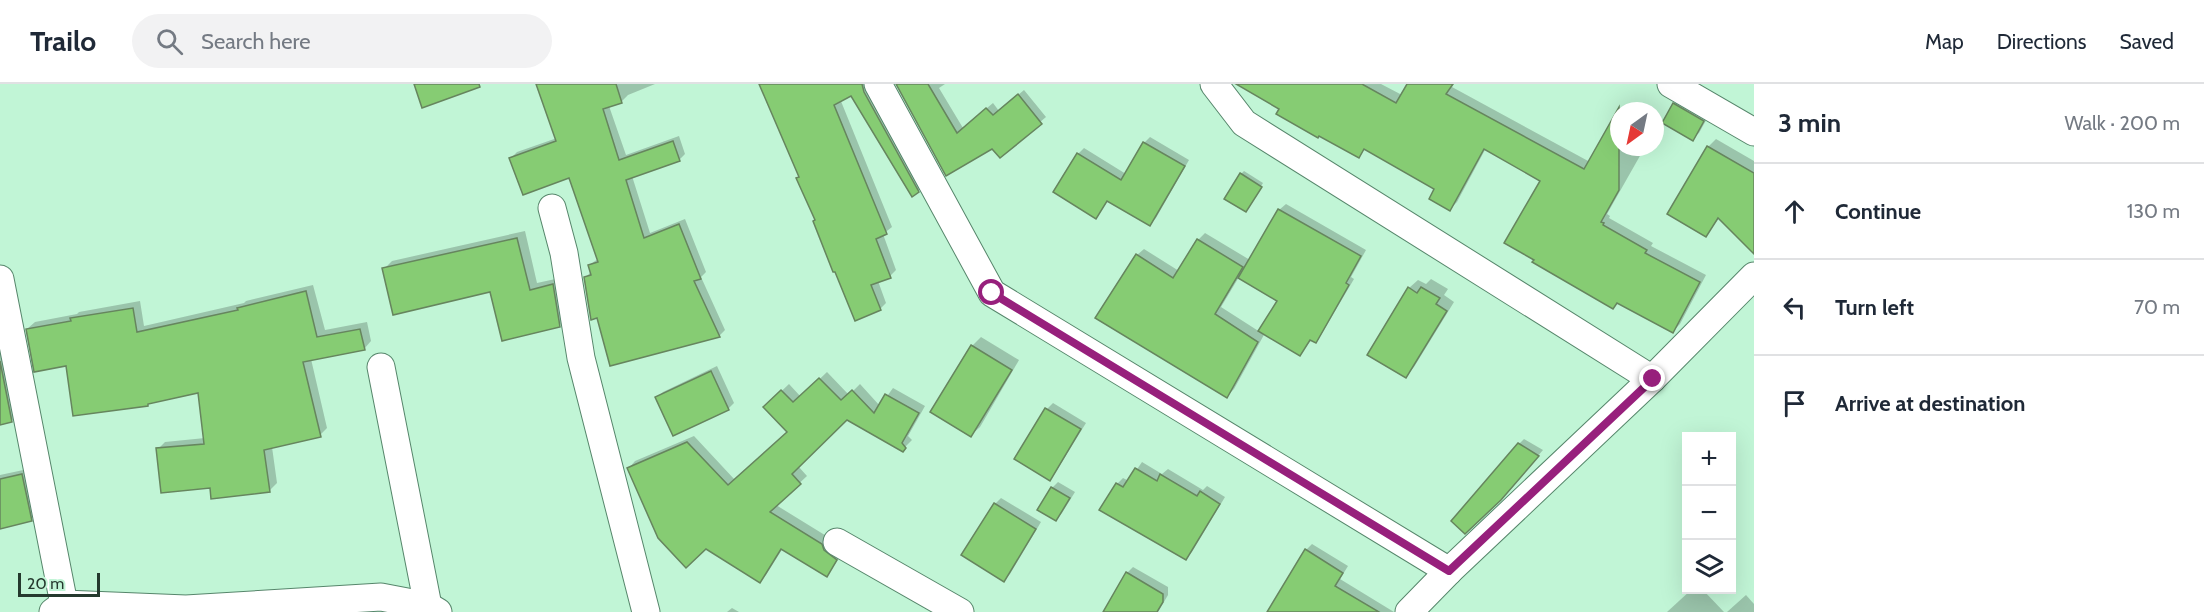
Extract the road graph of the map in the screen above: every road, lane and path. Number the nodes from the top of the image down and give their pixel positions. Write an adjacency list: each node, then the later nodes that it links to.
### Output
1 (878, 84): 11 (street)
2 (1214, 84): 9 (street)
3 (1671, 84): 4 (street)
4 (1754, 132)
5 (552, 208): 14 (street)
6 (1754, 276): 9 (street)
7 (0, 279): 12 (street)
8 (381, 367): 13 (street)
9 (1653, 379): 11 (street)
10 (837, 542): 15 (street)
11 (1449, 571): 16 (street)
12 (58, 608): 13 (street)
13 (433, 609)
14 (646, 612)
15 (960, 612)
16 (1409, 612)

